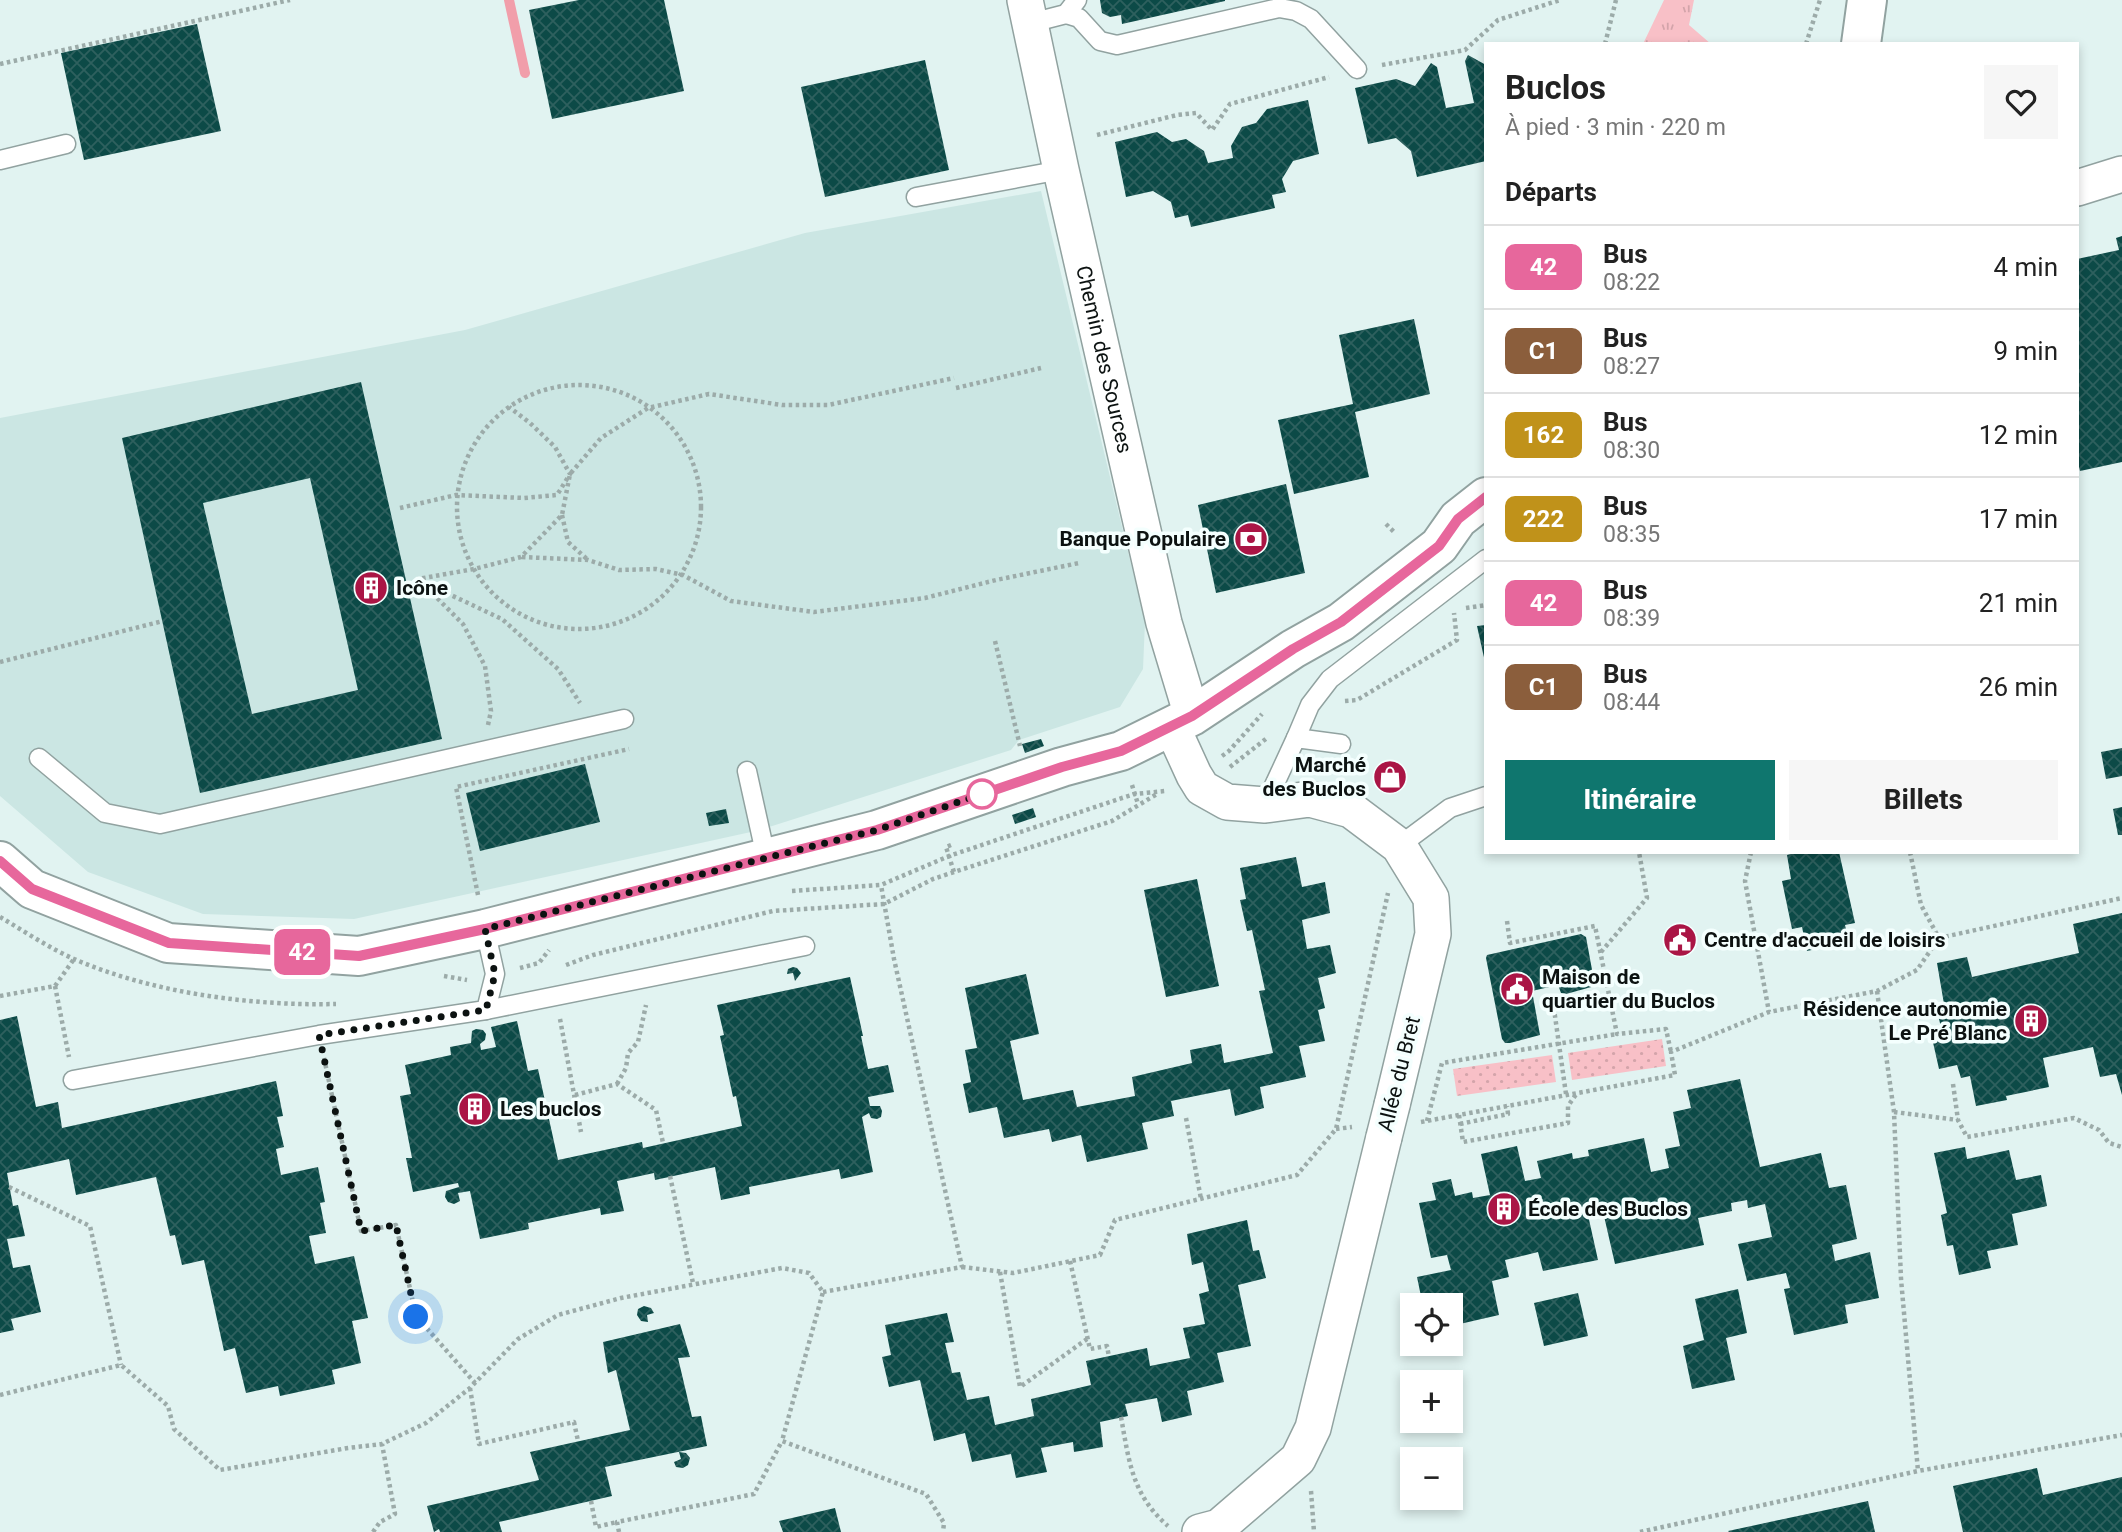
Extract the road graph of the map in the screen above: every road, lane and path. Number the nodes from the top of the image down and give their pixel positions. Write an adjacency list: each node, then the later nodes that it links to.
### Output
1 (290, 0): 11 (path)
2 (1560, 0): 12 (path)
3 (1616, 0): 8 (path)
4 (1820, 0): 9 (path)
5 (1867, 0): 10 (street)
6 (1072, 7): 7 (lane); 12 (lane)
7 (1028, 12): 16 (street, Chemin des Sources)
8 (1606, 42)
9 (1807, 42)
10 (1861, 42)
11 (0, 64)
12 (1357, 69): 13 (path)
13 (1097, 135)
14 (66, 144): 15 (lane)
15 (0, 160)
16 (1061, 170): 19 (lane); 43 (street, Chemin des Sources)
17 (2122, 174): 18 (street)
18 (2079, 187)
19 (916, 197)
20 (1041, 369): 22 (path)
21 (954, 378): 24 (path)
22 (956, 388)
23 (509, 407): 24 (path); 25 (path); 26 (path)
24 (648, 408): 25 (path); 37 (path)
25 (570, 474): 26 (path); 29 (path)
26 (456, 495): 27 (path); 36 (path)
27 (400, 508)
28 (1472, 508): 43 (street)
29 (562, 515): 32 (path); 33 (path)
30 (1386, 524): 31 (path)
31 (1394, 532)
32 (522, 557): 33 (path); 36 (path)
33 (588, 561): 37 (path)
34 (1484, 561): 45 (lane)
35 (1079, 563): 37 (path)
36 (474, 569): 37 (path); 38 (path)
37 (683, 575)
38 (418, 579): 42 (path); 48 (path)
39 (163, 621): 41 (path)
40 (995, 641): 44 (path)
41 (0, 662)
42 (624, 719): 48 (lane)
43 (1182, 722): 54 (street, Allée du Bret); 61 (street)
44 (1016, 726)
45 (1296, 738): 46 (lane); 54 (lane)
46 (1341, 744)
47 (629, 749): 51 (path)
48 (481, 752): 49 (lane); 51 (path)
49 (39, 758)
50 (747, 771): 61 (lane)
51 (466, 785): 65 (path)
52 (1160, 792): 60 (path)
53 (1484, 797): 56 (lane)
54 (1265, 805): 56 (street, Allée du Bret)
55 (955, 843): 60 (path)
56 (1399, 846): 96 (street, Allée du Bret); 104 (path)
57 (1639, 854): 69 (path)
58 (1751, 854): 78 (path)
59 (1910, 854): 67 (path)
60 (949, 856): 63 (path); 106 (path)
61 (766, 857): 65 (street)
62 (0, 861): 65 (street)
63 (954, 872)
64 (2122, 898): 67 (path)
65 (482, 916): 77 (lane)
66 (1507, 921): 69 (path)
67 (1939, 938): 72 (path)
68 (805, 946): 75 (lane)
69 (1600, 952): 73 (path)
70 (74, 959): 71 (path)
71 (55, 986): 74 (path); 83 (path)
72 (1877, 991): 78 (path); 92 (path)
73 (1609, 995): 79 (path); 81 (path)
74 (0, 996)
75 (555, 996): 77 (lane); 88 (path)
76 (647, 998): 84 (path)
77 (486, 1010): 80 (lane)
78 (1769, 1012): 82 (path)
79 (1617, 1034): 81 (path); 82 (path)
80 (319, 1035): 83 (lane); 113 (path)
81 (1559, 1043): 87 (path); 97 (path)
82 (1671, 1052): 86 (path)
83 (73, 1080)
84 (617, 1084): 88 (path); 100 (path)
85 (1953, 1084): 95 (path)
86 (1577, 1092): 87 (path); 91 (path)
87 (1566, 1094): 89 (path)
88 (575, 1095): 99 (path)
89 (1554, 1097): 90 (path); 91 (path)
90 (1507, 1106): 93 (path); 98 (path)
91 (1568, 1106): 98 (path)
92 (1894, 1112): 95 (path); 121 (path)
93 (1459, 1115): 97 (path); 98 (path)
94 (1186, 1118): 104 (path)
95 (1958, 1120): 101 (path)
96 (1396, 1121): 97 (path); 128 (street, Allée du Bret)
97 (1427, 1121)
98 (1460, 1124)
99 (581, 1132)
100 (663, 1143)
101 (2122, 1147)
102 (670, 1176): 108 (path)
103 (9, 1187): 112 (path)
104 (1201, 1199): 105 (path)
105 (1070, 1261): 107 (path); 110 (path)
106 (962, 1267): 107 (path); 109 (path)
107 (1000, 1272): 110 (path)
108 (693, 1283): 109 (path); 113 (path)
109 (823, 1292): 119 (path)
110 (1087, 1339): 111 (path)
111 (1108, 1357)
112 (121, 1365): 115 (path); 120 (path)
113 (475, 1383): 114 (path)
114 (470, 1388): 118 (path); 120 (path)
115 (0, 1395)
116 (1121, 1418): 127 (path)
117 (2122, 1436): 121 (path)
118 (578, 1441)
119 (782, 1441): 123 (path); 126 (path)
120 (382, 1444): 124 (path)
121 (1918, 1471): 129 (path)
122 (590, 1501): 123 (path)
123 (617, 1522): 125 (path)
124 (373, 1532)
125 (619, 1532)
126 (943, 1532)
127 (1175, 1532)
128 (1200, 1532)
129 (1640, 1532)

